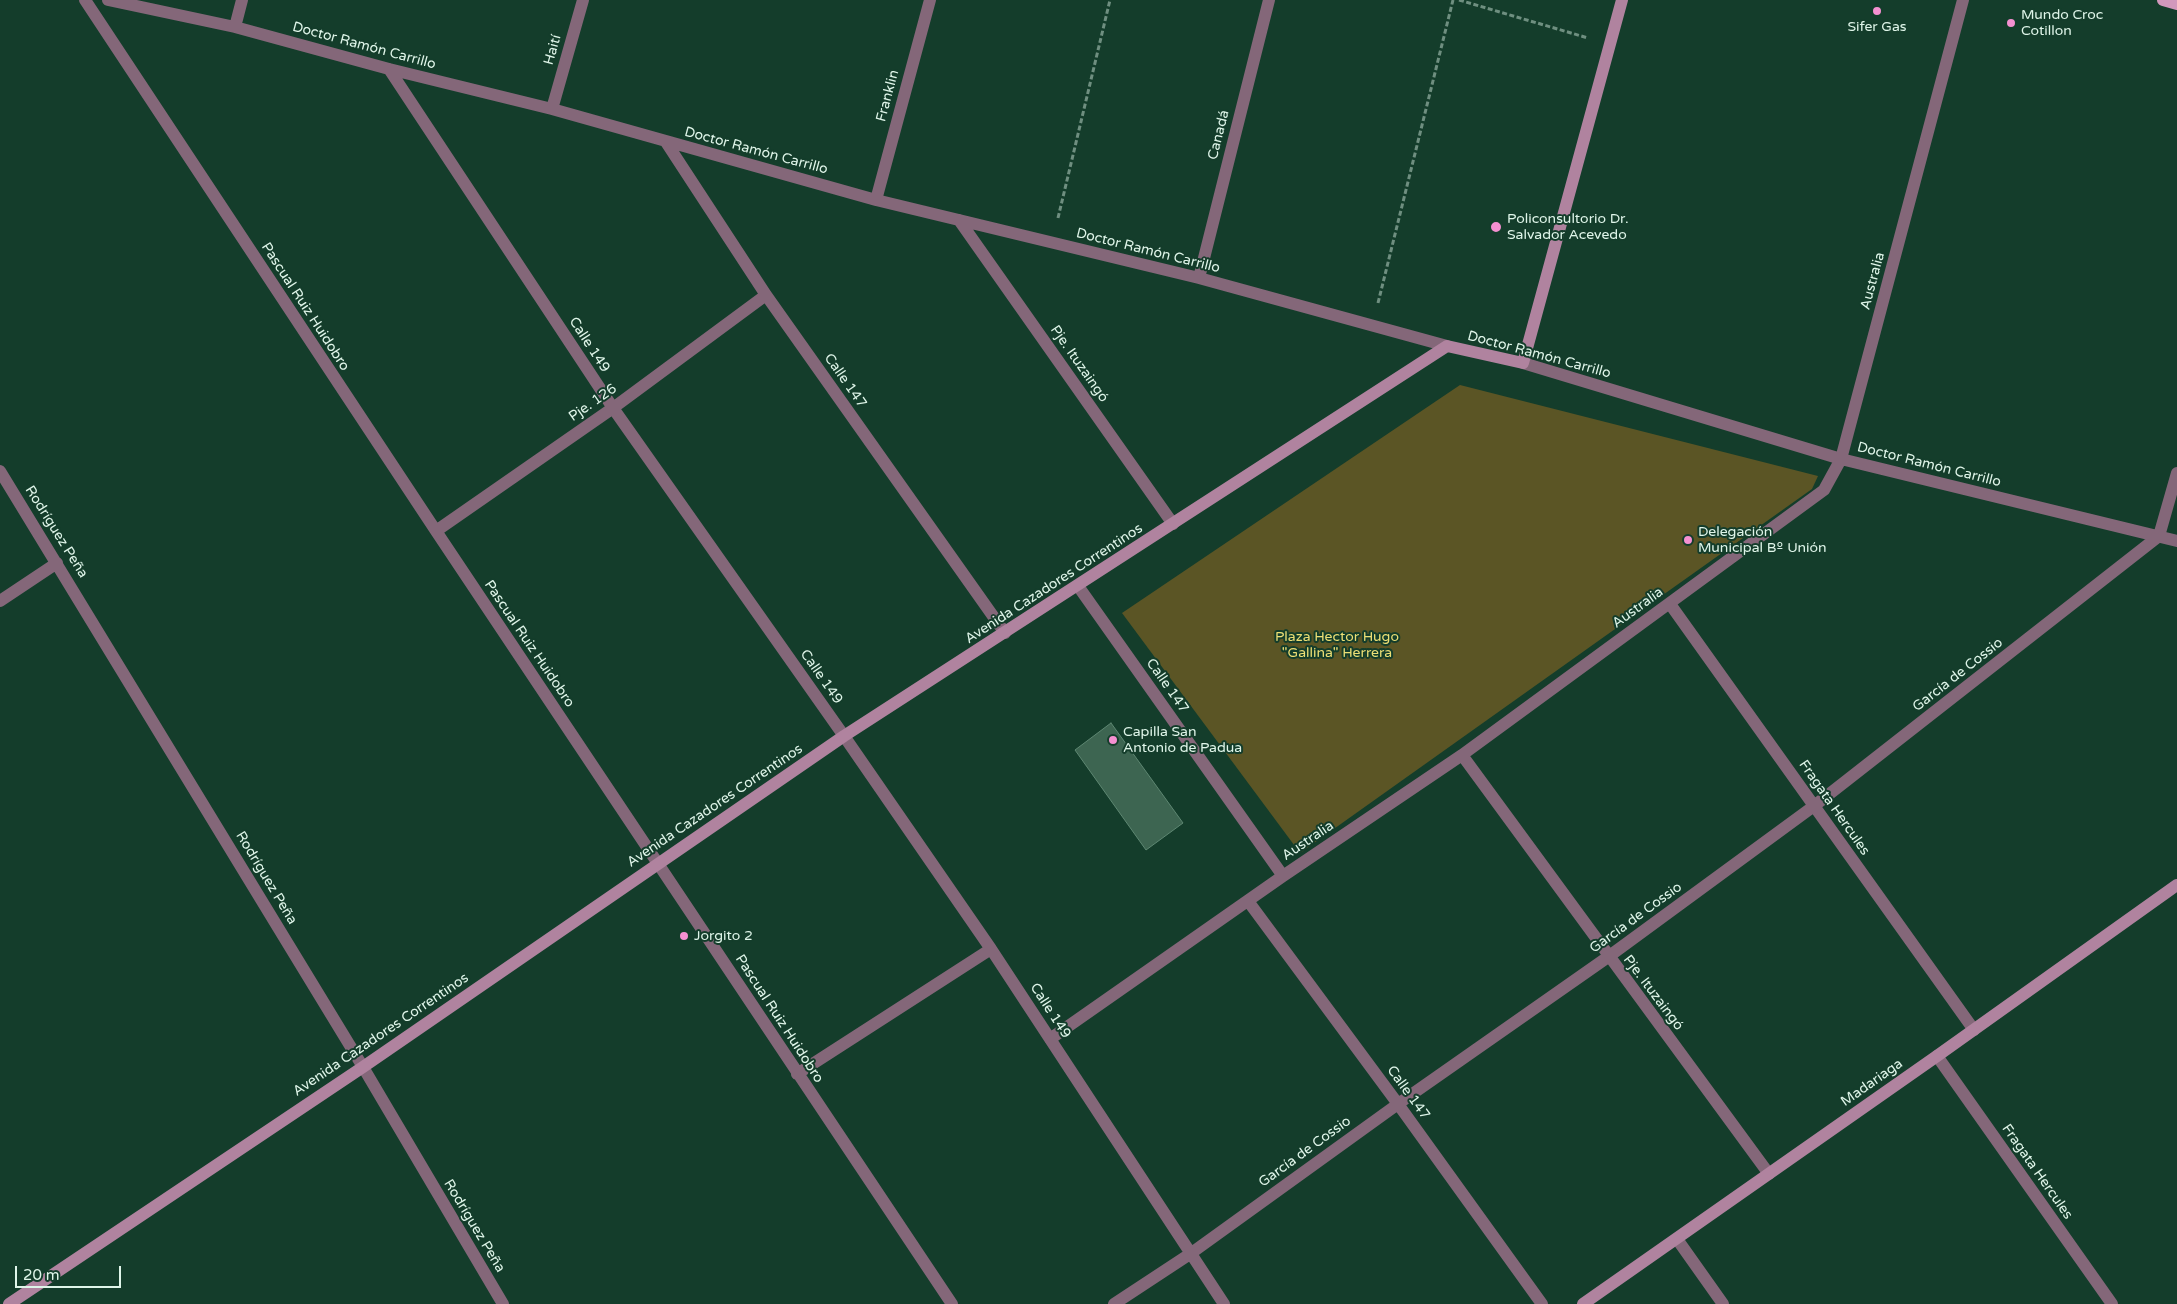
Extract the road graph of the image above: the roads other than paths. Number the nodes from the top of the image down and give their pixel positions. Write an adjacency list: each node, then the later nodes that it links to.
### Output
1 (85, 0): 26 (street, Pascual Ruiz Huidobro)
2 (108, 0): 11 (street, Doctor Ramón Carrillo)
3 (242, 0): 11 (street)
4 (583, 0): 13 (street, Haití)
5 (930, 0): 15 (street, Franklin)
6 (1269, 0): 17 (street, Canadá)
7 (1622, 0): 20 (street)
8 (1963, 0): 22 (street, Australia)
9 (2163, 0): 10 (main road)
10 (2177, 4)
11 (235, 27): 12 (street, Doctor Ramón Carrillo)
12 (389, 69): 13 (street, Doctor Ramón Carrillo); 21 (street, Calle 149)
13 (552, 108): 14 (street, Doctor Ramón Carrillo)
14 (666, 142): 15 (street, Doctor Ramón Carrillo); 18 (street, Calle 147)
15 (876, 200): 16 (street, Doctor Ramón Carrillo)
16 (960, 220): 17 (street, Doctor Ramón Carrillo); 25 (street, Pje. Ituzaingó)
17 (1199, 278): 19 (street, Doctor Ramón Carrillo)
18 (766, 295): 21 (street, Pje. 126); 33 (street, Calle 147)
19 (1447, 346): 20 (street, Doctor Ramón Carrillo); 25 (street, Avenida Cazadores Correntinos)
20 (1523, 363): 22 (street, Doctor Ramón Carrillo)
21 (613, 408): 26 (street, Pje. 126); 34 (street, Calle 149)
22 (1841, 459): 27 (street, Doctor Ramón Carrillo); 32 (street, Australia)
23 (0, 470): 29 (street, Rodríguez Peña)
24 (2177, 474): 27 (street)
25 (1173, 524): 30 (street, Avenida Cazadores Correntinos)
26 (436, 531): 37 (street, Pascual Ruiz Huidobro)
27 (2159, 536): 28 (street, Doctor Ramón Carrillo); 36 (street, García de Cossio)
28 (2177, 541)
29 (57, 563): 31 (street); 46 (street, Rodríguez Peña)
30 (1078, 586): 33 (street, Avenida Cazadores Correntinos); 38 (street, Calle 147)
31 (0, 601)
32 (1670, 604): 35 (street, Australia); 36 (street, Fragata Hercules)
33 (1005, 634): 34 (street, Avenida Cazadores Correntinos)
34 (844, 736): 37 (street, Avenida Cazadores Correntinos); 41 (street, Calle 149)
35 (1462, 755): 38 (street, Australia); 42 (street, Pje. Ituzaingó)
36 (1814, 806): 42 (street, García de Cossio); 43 (street, Fragata Hercules)
37 (658, 862): 46 (street, Avenida Cazadores Correntinos); 47 (street, Pascual Ruiz Huidobro)
38 (1283, 876): 40 (street, Australia)
39 (2177, 885): 43 (street, Madariaga)
40 (1248, 901): 44 (street, Australia); 48 (street, Calle 147)
41 (991, 949): 44 (street, Calle 149); 47 (street)
42 (1608, 957): 48 (street, García de Cossio); 49 (street, Pje. Ituzaingó)
43 (1974, 1030): 45 (street, Madariaga)
44 (1050, 1039): 51 (street, Calle 149)
45 (1937, 1056): 49 (street, Madariaga); 60 (street, Fragata Hercules)
46 (363, 1067): 52 (street, Avenida Cazadores Correntinos); 53 (street, Rodríguez Peña)
47 (796, 1074): 54 (street, Pascual Ruiz Huidobro)
48 (1398, 1104): 51 (street, García de Cossio); 57 (street, Calle 147)
49 (1769, 1174): 50 (street, Madariaga)
50 (1677, 1239): 58 (street, Madariaga); 59 (street)
51 (1190, 1254): 55 (street, García de Cossio); 56 (street, Calle 149)
52 (9, 1304)
53 (503, 1304)
54 (952, 1304)
55 (1114, 1304)
56 (1224, 1304)
57 (1542, 1304)
58 (1583, 1304)
59 (1723, 1304)
60 (2112, 1304)

